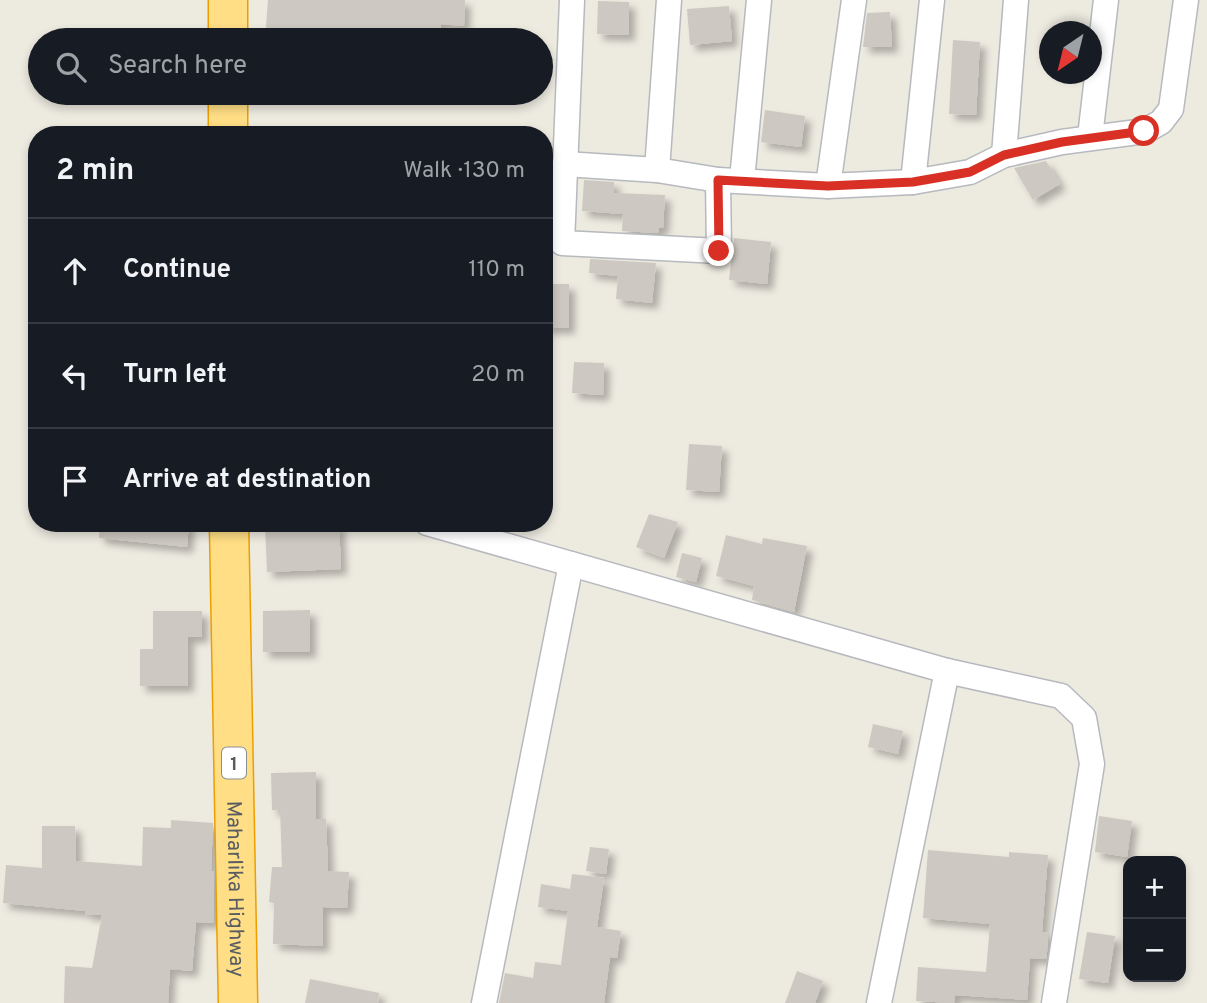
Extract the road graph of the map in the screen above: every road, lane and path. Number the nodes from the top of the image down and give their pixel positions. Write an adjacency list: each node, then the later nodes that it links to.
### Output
1 (228, 0): 10 (highway)
2 (572, 0): 15 (street)
3 (669, 0): 16 (street)
4 (759, 0): 17 (street)
5 (854, 0): 19 (street)
6 (932, 0): 18 (street)
7 (1016, 0): 14 (street)
8 (1106, 0): 13 (street)
9 (1186, 0): 13 (street)
10 (228, 28)
11 (228, 105): 12 (highway)
12 (228, 126)
13 (1090, 137): 14 (street)
14 (1004, 155): 18 (street)
15 (565, 164): 16 (street); 17 (street)
16 (657, 170): 17 (street)
17 (730, 180): 19 (street)
18 (913, 182): 19 (street)
19 (828, 186)
20 (229, 532): 24 (highway, Maharlika Highway / 1)
21 (459, 532): 22 (street)
22 (571, 564): 23 (street); 25 (street)
23 (947, 671): 26 (street); 27 (street)
24 (239, 1003)
25 (484, 1003)
26 (879, 1003)
27 (1054, 1003)

